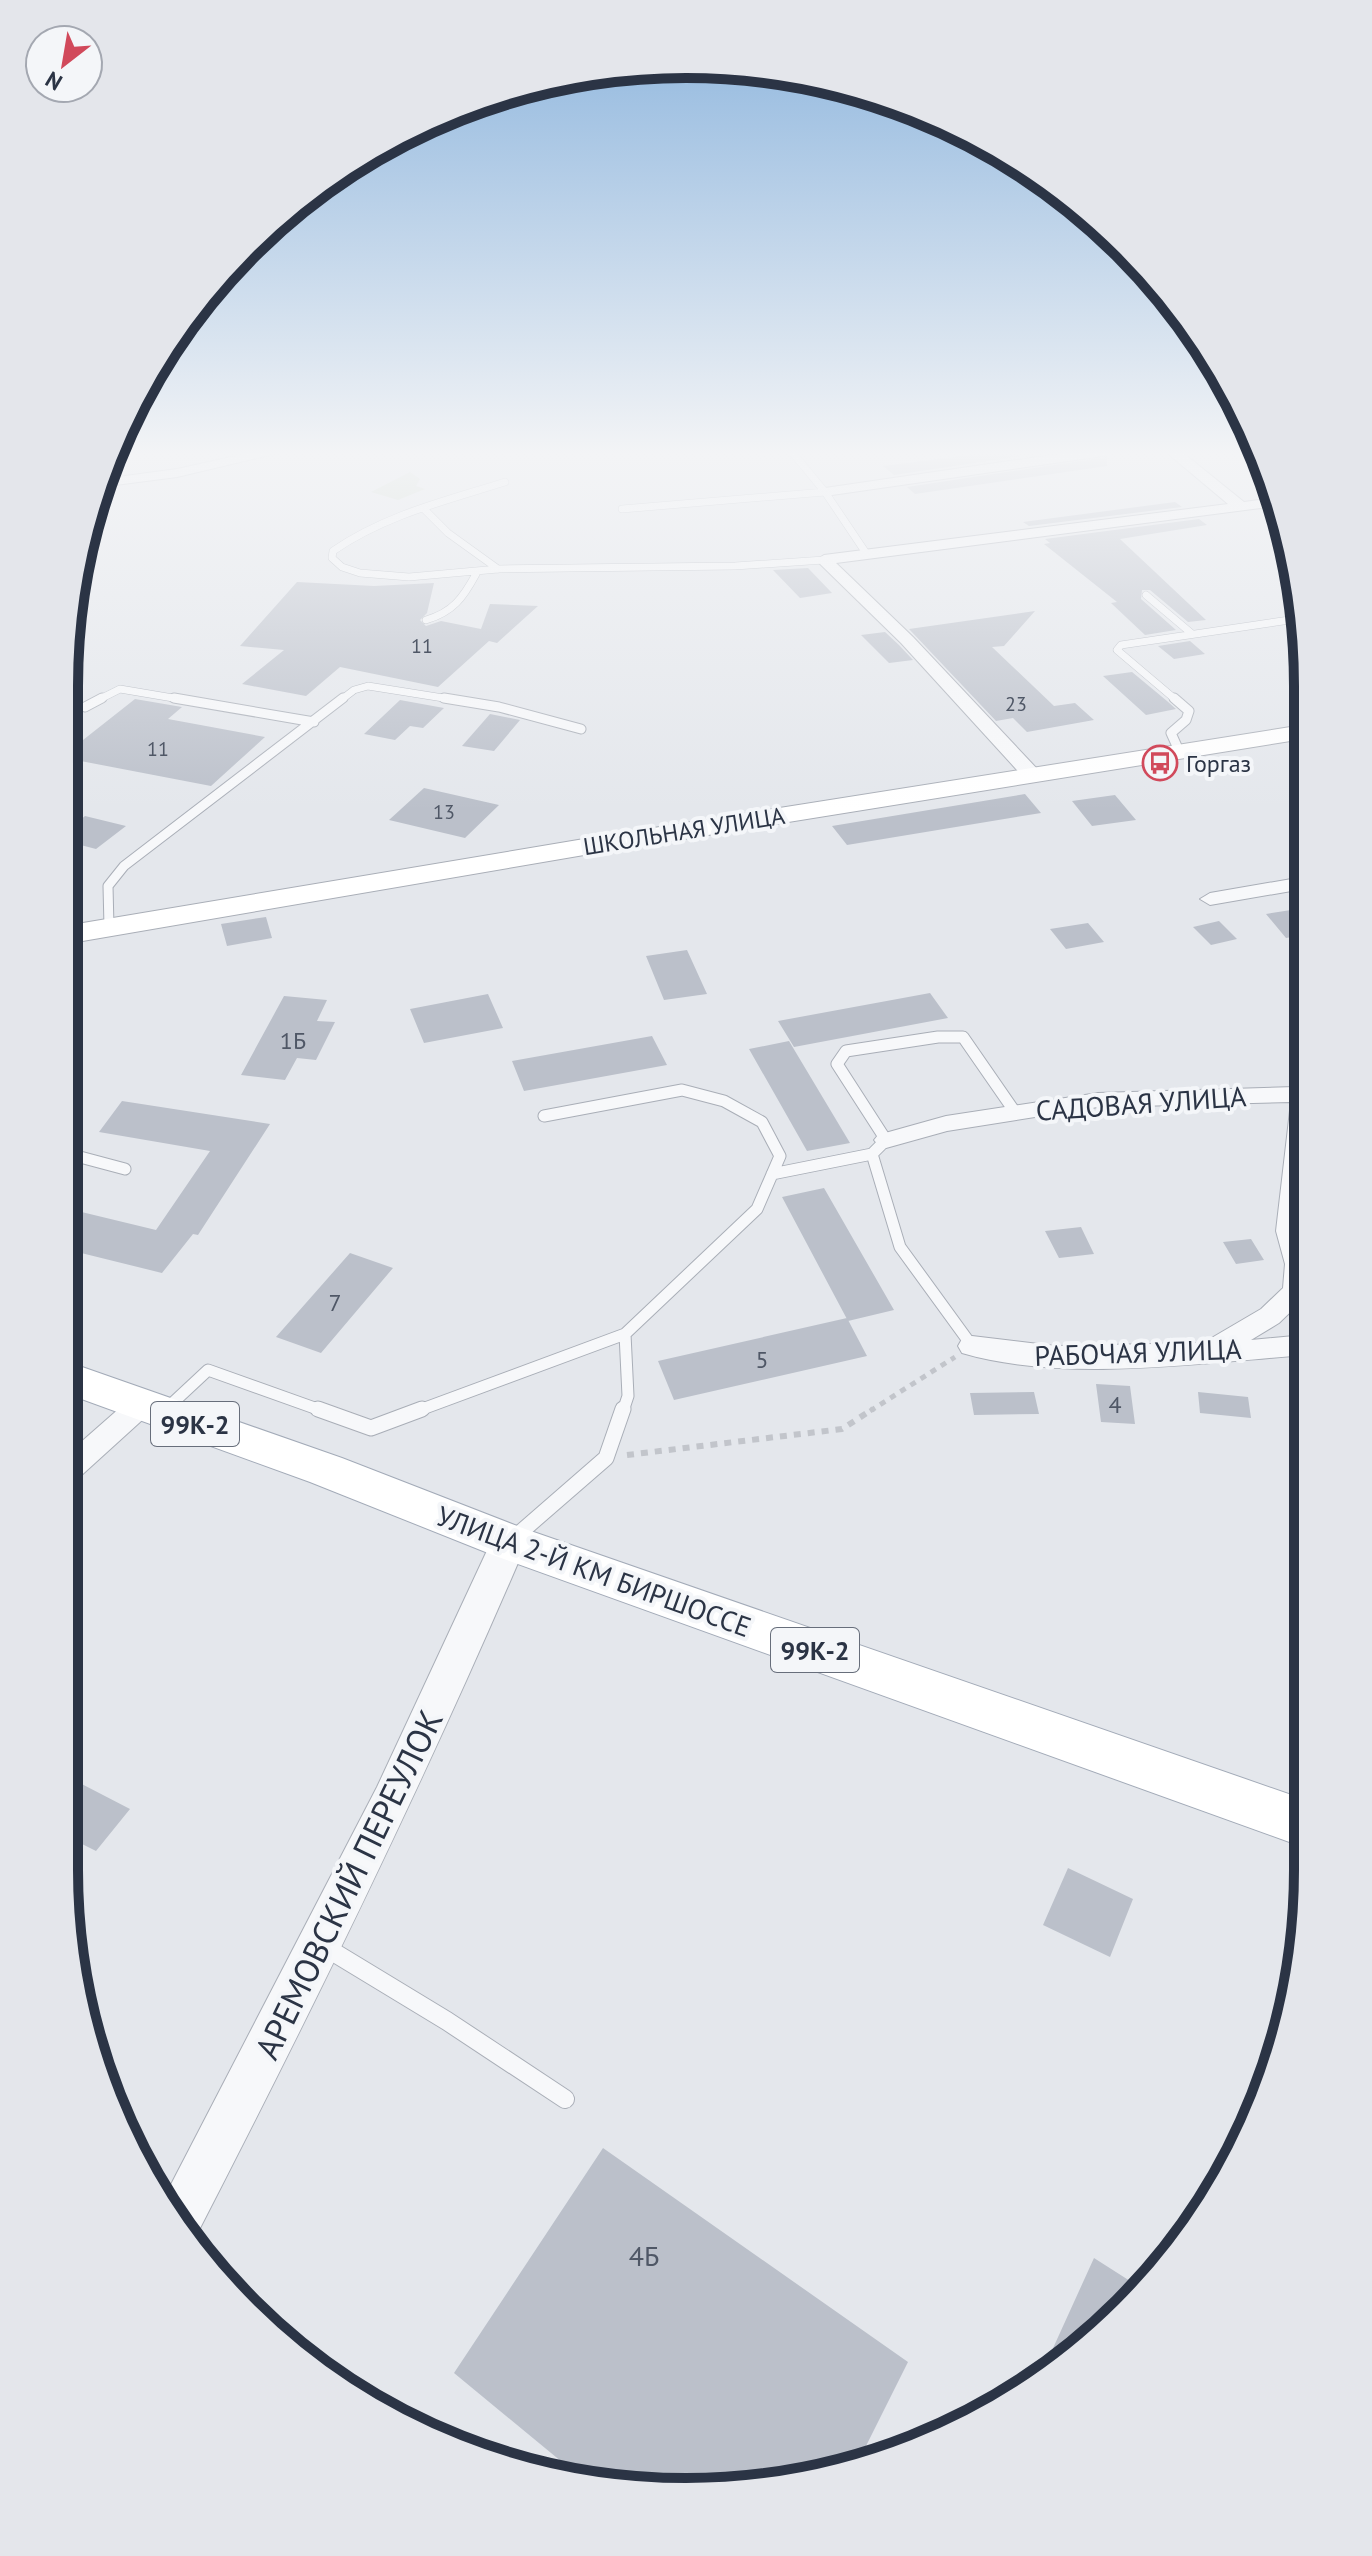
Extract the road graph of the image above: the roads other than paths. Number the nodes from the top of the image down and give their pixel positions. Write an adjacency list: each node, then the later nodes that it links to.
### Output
1 (351, 571): 4 (lane)
2 (488, 571): 4 (lane)
3 (836, 571): 14 (street)
4 (476, 574): 6 (lane)
5 (1146, 595): 8 (lane)
6 (426, 620)
7 (1291, 620): 8 (lane)
8 (1191, 633): 13 (lane)
9 (85, 707): 10 (lane)
10 (314, 722): 11 (lane); 17 (lane)
11 (581, 729)
12 (1294, 734): 13 (main road, ШКОЛЬНАЯ УЛИЦА)
13 (1180, 753): 14 (main road, ШКОЛЬНАЯ УЛИЦА)
14 (1034, 777): 17 (main road, ШКОЛЬНАЯ УЛИЦА)
15 (1294, 885): 16 (street)
16 (1210, 899)
17 (109, 927): 18 (main road, ШКОЛЬНАЯ УЛИЦА)
18 (78, 933)
19 (1294, 1093): 20 (street, САДОВАЯ УЛИЦА)
20 (1015, 1112): 22 (street, САДОВАЯ УЛИЦА); 22 (lane)
21 (544, 1116): 25 (lane)
22 (879, 1147): 25 (lane); 30 (lane)
23 (78, 1156): 24 (lane)
24 (125, 1169)
25 (772, 1174): 29 (lane)
26 (1294, 1185): 27 (street)
27 (1294, 1249)
28 (1294, 1293): 32 (street)
29 (625, 1334): 34 (lane); 36 (lane)
30 (972, 1346): 32 (street, РАБОЧАЯ УЛИЦА)
31 (1294, 1346): 32 (street, РАБОЧАЯ УЛИЦА)
32 (1207, 1352)
33 (78, 1382): 34 (main road, УЛИЦА 2-Й КМ БИРШОССЕ / 99К-2)
34 (151, 1410): 35 (street); 36 (main road, УЛИЦА 2-Й КМ БИРШОССЕ / 99К-2)
35 (78, 1464)
36 (509, 1542): 37 (main road, УЛИЦА 2-Й КМ БИРШОССЕ / 99К-2); 38 (street, АРЕМОВСКИЙ ПЕРЕУЛОК)
37 (1294, 1820)
38 (322, 1945): 39 (lane); 40 (street, АРЕМОВСКИЙ ПЕРЕУЛОК)
39 (565, 2099)
40 (183, 2212)

